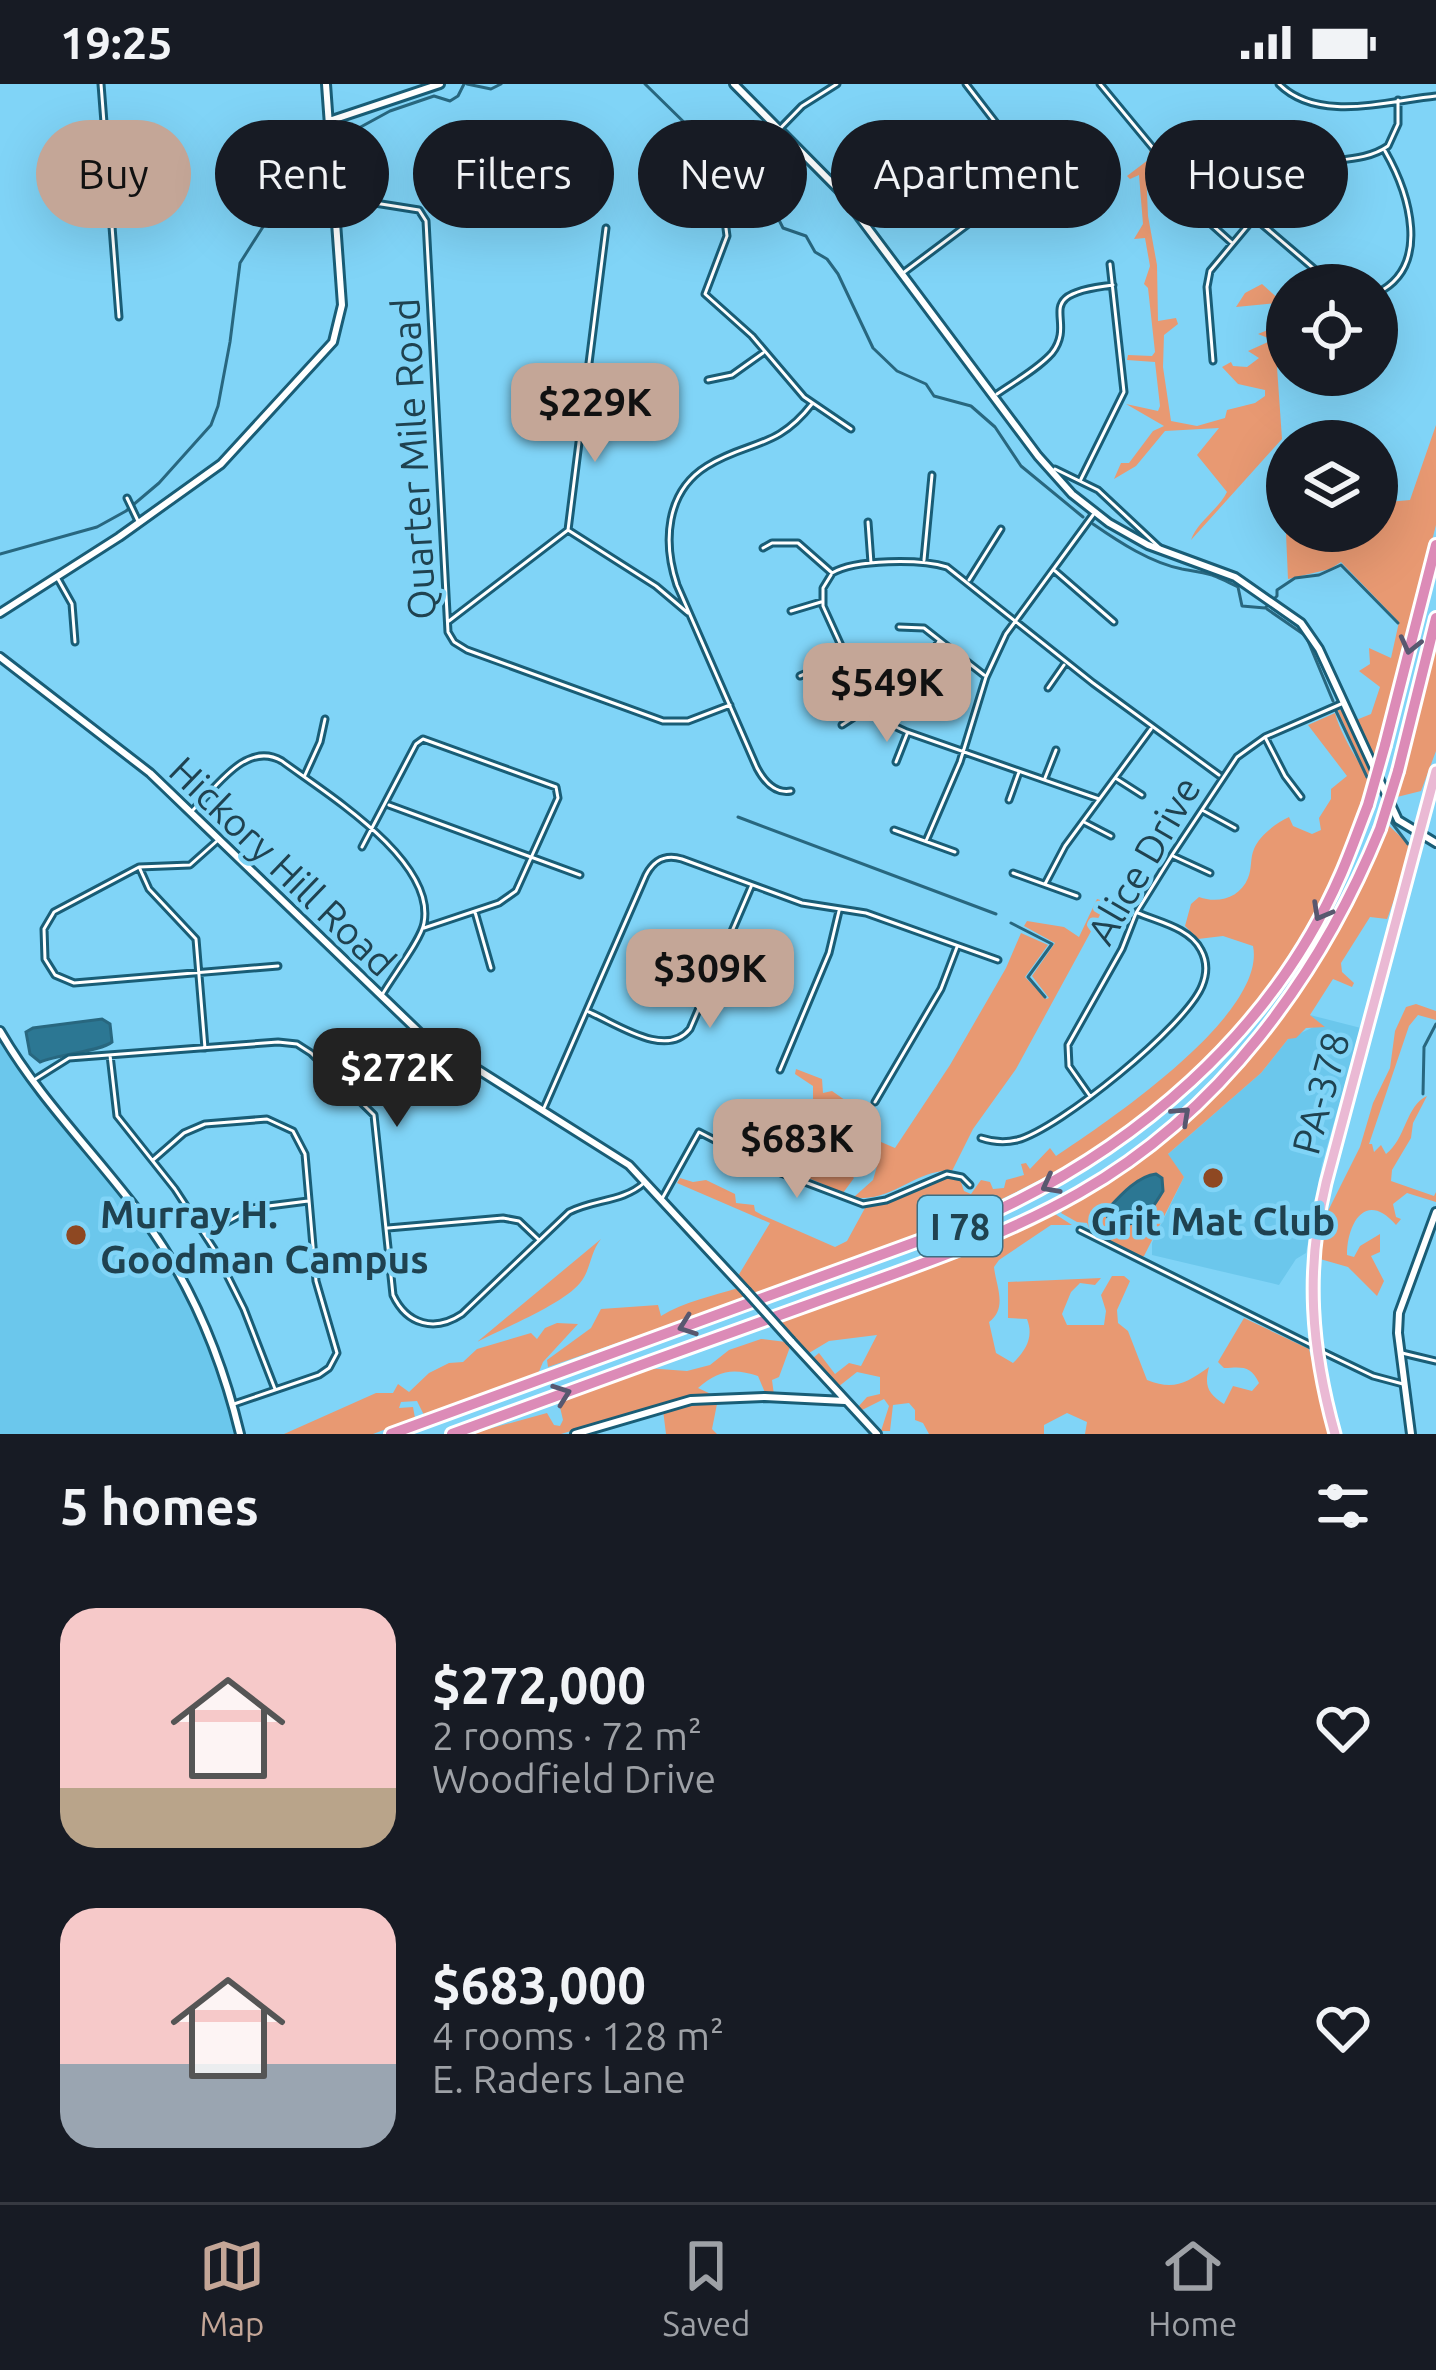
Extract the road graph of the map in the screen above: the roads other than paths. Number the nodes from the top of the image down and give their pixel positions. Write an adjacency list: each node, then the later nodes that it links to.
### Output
1 (101, 84): 30 (street)
2 (326, 84): 11 (street)
3 (440, 84): 12 (street)
4 (734, 84): 13 (street)
5 (837, 84): 14 (street)
6 (966, 84): 27 (street)
7 (1100, 84): 24 (street)
8 (1279, 84): 10 (street)
9 (1436, 96): 10 (street)
10 (1398, 100): 15 (street)
11 (329, 120)
12 (332, 120)
13 (768, 120)
14 (787, 120)
15 (1384, 149): 17 (street); 28 (street)
16 (807, 159): 27 (street)
17 (1348, 159)
18 (389, 205): 61 (street, Quarter Mile Road)
19 (337, 228): 42 (street)
20 (607, 228): 44 (street)
21 (726, 228): 31 (street)
22 (1245, 228): 24 (street)
23 (1266, 228): 26 (street)
24 (1232, 243): 32 (street)
25 (1110, 264): 29 (street)
26 (1308, 264)
27 (902, 274): 34 (street)
28 (1398, 278)
29 (1114, 285): 34 (street); 39 (street)
30 (119, 317)
31 (765, 352): 33 (street); 35 (street)
32 (1213, 361)
33 (708, 380)
34 (994, 397): 37 (street)
35 (812, 404): 36 (street); 58 (street)
36 (850, 429)
37 (1048, 469): 39 (street); 41 (street)
38 (932, 475): 49 (street)
39 (1081, 479): 48 (street)
40 (127, 498): 42 (street)
41 (1094, 513): 48 (street); 51 (street)
42 (139, 522): 53 (street)
43 (868, 522): 50 (street)
44 (568, 530): 58 (street); 61 (street)
45 (1001, 530): 54 (street)
46 (1436, 545): 156 (highway, I 78, one-way to 156, bridge)
47 (763, 548): 52 (street)
48 (1162, 550): 73 (street)
49 (924, 562): 50 (street); 54 (street)
50 (871, 565): 52 (street)
51 (1052, 568): 60 (street); 62 (street)
52 (832, 574): 55 (street)
53 (57, 577): 57 (street); 65 (street)
54 (968, 581): 60 (street)
55 (823, 602): 56 (street); 67 (street)
56 (791, 611)
57 (0, 613)
58 (690, 614): 74 (street)
59 (1436, 618): 157 (highway, I 78, one-way to 59, bridge)
60 (1015, 620): 68 (street); 71 (street)
61 (448, 622): 74 (street, Quarter Mile Road)
62 (1114, 622)
63 (899, 627): 64 (street)
64 (940, 640): 69 (street); 71 (street)
65 (75, 642)
66 (0, 657): 97 (street, Hickory Hill Road)
67 (846, 657): 70 (street); 75 (street)
68 (1066, 662): 72 (street); 78 (street)
69 (920, 674)
70 (800, 676)
71 (986, 676): 82 (street)
72 (1048, 688)
73 (1342, 703): 80 (street, Alice Drive); 102 (street)
74 (730, 705): 90 (street)
75 (869, 707): 77 (street); 79 (street)
76 (325, 719): 86 (street)
77 (842, 725)
78 (1152, 728): 87 (street); 88 (street)
79 (907, 732): 82 (street); 83 (street)
80 (1265, 737): 87 (street, Alice Drive); 92 (street)
81 (1056, 750): 89 (street)
82 (964, 752): 84 (street); 105 (street)
83 (896, 761)
84 (1019, 771): 89 (street); 94 (street)
85 (1436, 772): 102 (main road, PA-378)
86 (304, 777): 97 (street); 100 (street)
87 (1222, 777): 96 (street, Alice Drive)
88 (1116, 778): 91 (street); 93 (street)
89 (1044, 779): 93 (street)
90 (790, 790)
91 (1142, 795)
92 (1301, 797)
93 (1099, 799): 98 (street)
94 (1009, 800)
95 (388, 805): 100 (street); 110 (street); 110 (street)
96 (1202, 810): 99 (street); 109 (street, Alice Drive)
97 (191, 813): 104 (street, Hickory Hill Road)
98 (1083, 822): 103 (street); 116 (street)
99 (1234, 828)
100 (372, 830): 107 (street); 121 (street)
101 (894, 830): 105 (street)
102 (1420, 834): 106 (street); 148 (main road, PA-378)
103 (1111, 836)
104 (218, 840): 111 (street); 127 (street, Hickory Hill Road)
105 (926, 842): 108 (street)
106 (1436, 843)
107 (362, 847)
108 (955, 852)
109 (1172, 855): 113 (street); 120 (street, Alice Drive)
110 (533, 856): 114 (street); 119 (street)
111 (139, 867): 126 (street); 126 (street)
112 (1012, 873): 116 (street)
113 (1210, 873)
114 (580, 874)
115 (752, 884): 118 (street); 128 (street); 128 (street)
116 (1045, 884): 117 (street)
117 (1077, 896)
118 (839, 909): 122 (street); 132 (street)
119 (475, 910): 121 (street); 125 (street)
120 (1136, 913): 134 (street, Alice Drive); 134 (street)
121 (424, 928): 127 (street)
122 (958, 946): 123 (street); 135 (street)
123 (998, 960)
124 (278, 966): 126 (street)
125 (491, 968)
126 (200, 973): 130 (street)
127 (380, 997): 136 (street, Hickory Hill Road)
128 (588, 1011): 136 (street)
129 (0, 1031): 133 (street)
130 (205, 1048): 131 (street); 144 (street)
131 (110, 1055): 133 (street); 138 (street)
132 (779, 1070)
133 (32, 1082): 154 (street)
134 (1090, 1096): 137 (street)
135 (875, 1102)
136 (543, 1110): 139 (street, Hickory Hill Road)
137 (981, 1138)
138 (153, 1160): 142 (street); 146 (street)
139 (646, 1181): 141 (street, Hickory Hill Road); 147 (street)
140 (970, 1185): 141 (street)
141 (662, 1199): 153 (street, Hickory Hill Road, bridge)
142 (310, 1201): 146 (street); 152 (street)
143 (1436, 1212): 149 (street)
144 (386, 1228): 147 (street); 147 (street)
145 (1081, 1231): 148 (street)
146 (205, 1234): 152 (street)
147 (540, 1240)
148 (1315, 1347): 151 (street); 160 (main road, PA-378)
149 (1401, 1352): 150 (street); 151 (street)
150 (1436, 1361)
151 (1405, 1384): 161 (street)
152 (276, 1391): 154 (street)
153 (845, 1401): 158 (street); 159 (street, Hickory Hill Road)
154 (233, 1405): 155 (street)
155 (239, 1434)
156 (391, 1434)
157 (452, 1434)
158 (575, 1434)
159 (877, 1434)
160 (1335, 1434)
161 (1411, 1434)

